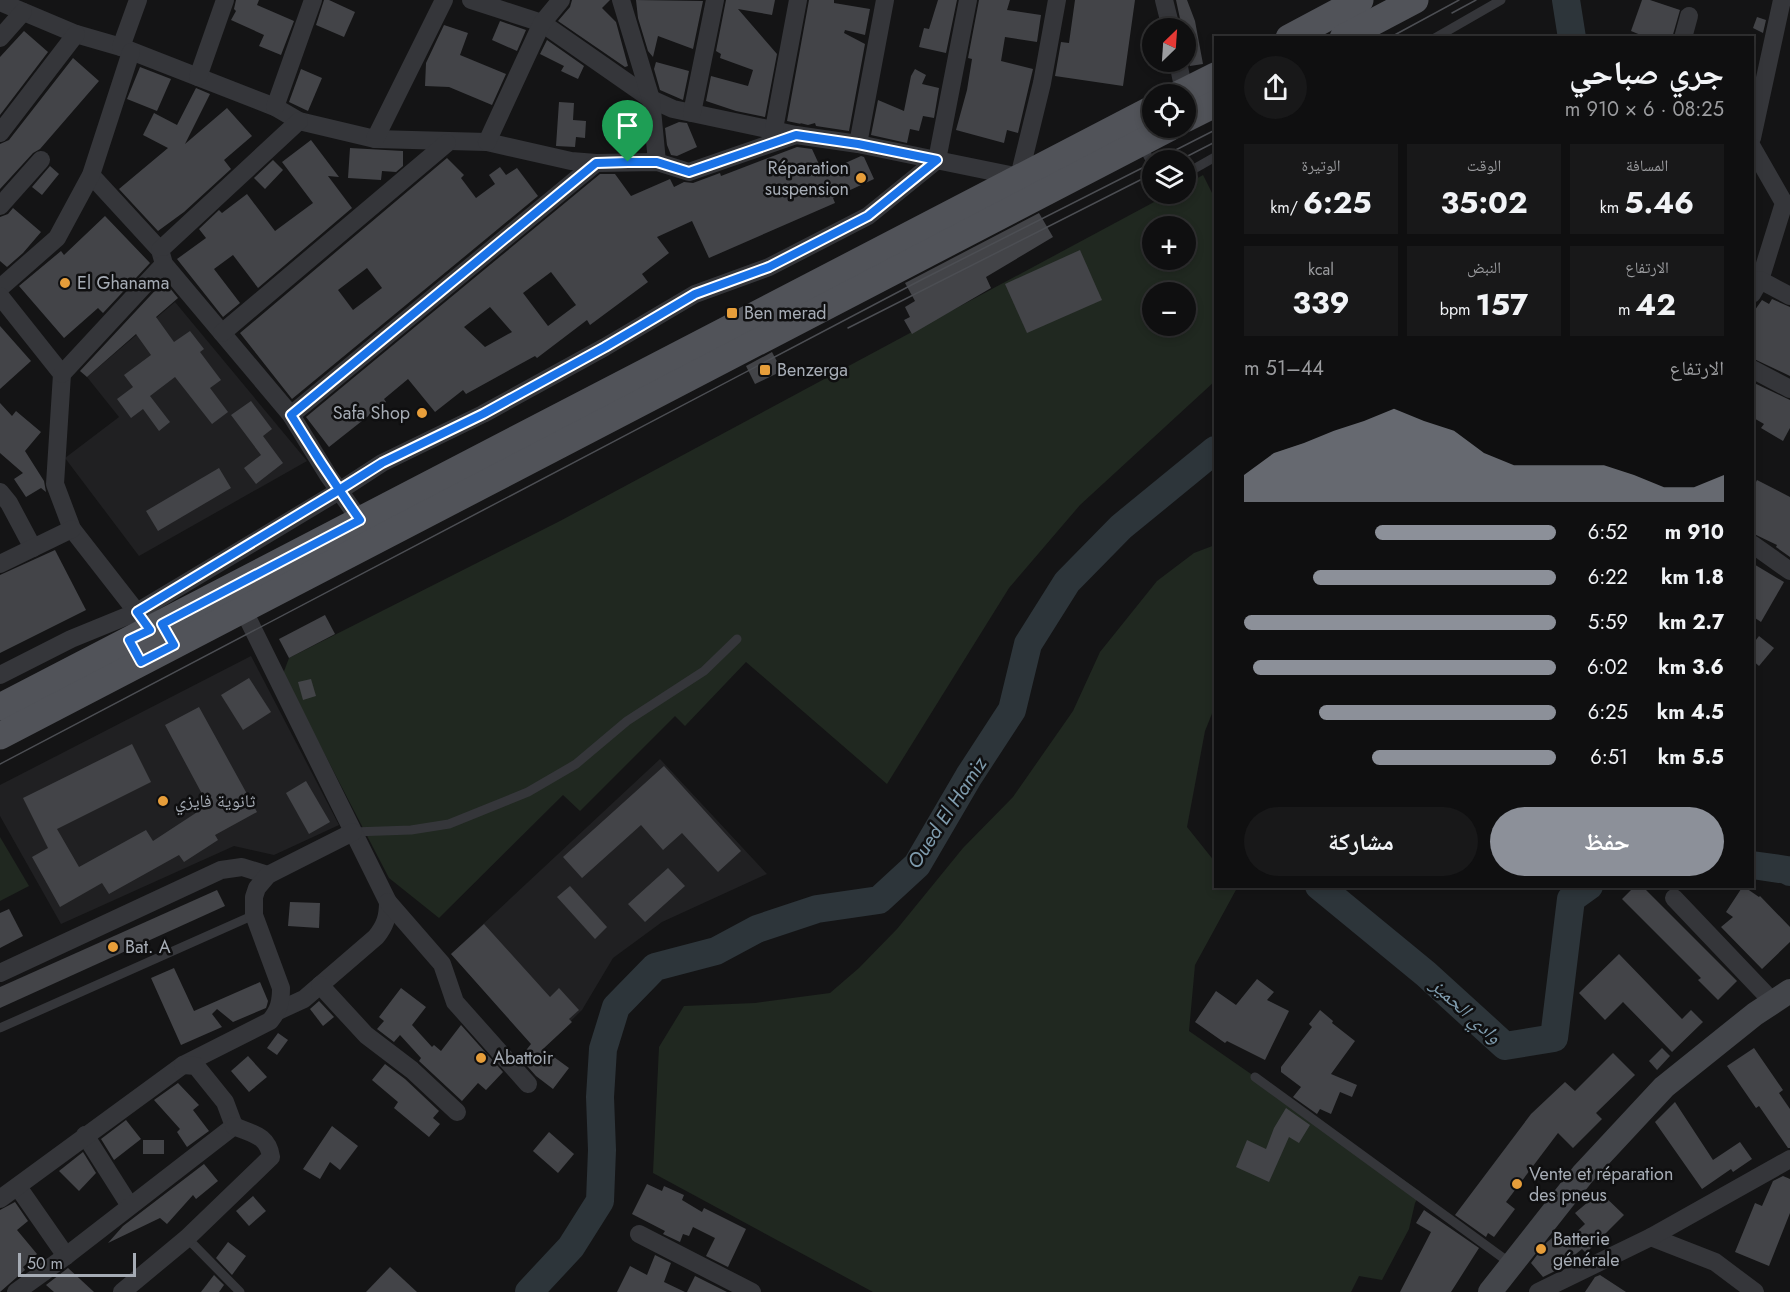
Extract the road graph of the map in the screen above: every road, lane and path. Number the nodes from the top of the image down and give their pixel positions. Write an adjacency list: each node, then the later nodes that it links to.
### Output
1 (138, 0): 29 (street)
2 (225, 0): 30 (street)
3 (314, 0): 35 (street)
4 (444, 0): 45 (street)
5 (471, 0): 22 (street)
6 (561, 0): 22 (street)
7 (621, 0): 33 (street)
8 (715, 0): 36 (street)
9 (798, 0): 40 (street)
10 (885, 0): 48 (street)
11 (968, 0): 54 (street)
12 (1057, 0): 59 (street)
13 (1164, 0): 21 (street)
14 (1360, 0): 24 (main road)
15 (1415, 0): 25 (main road)
16 (1502, 0): 26 (lane)
17 (1782, 0): 41 (street)
18 (0, 2): 19 (street)
19 (23, 12): 23 (street); 28 (street)
20 (1689, 16): 27 (street)
21 (1168, 18)
22 (542, 23): 33 (street); 46 (street)
23 (76, 34): 29 (street); 42 (street)
24 (1292, 36)
25 (1347, 36)
26 (1439, 36)
27 (1684, 36)
28 (0, 38)
29 (126, 50): 30 (street); 58 (street)
30 (198, 77): 35 (street)
31 (1214, 77): 32 (main road)
32 (1196, 86)
33 (651, 99): 36 (street); 55 (street)
34 (1214, 104): 38 (main road)
35 (275, 107): 39 (street)
36 (692, 113): 40 (street)
37 (1142, 113): 59 (main road)
38 (1196, 114)
39 (299, 121): 45 (street); 63 (street)
40 (774, 129): 43 (street)
41 (1754, 129)
42 (0, 133)
43 (796, 135): 48 (street); 55 (street)
44 (1160, 138): 49 (main road)
45 (375, 139): 47 (street)
46 (487, 142): 47 (street); 56 (street)
47 (447, 143): 68 (street)
48 (858, 144): 54 (street)
49 (1149, 150)
50 (1754, 150): 60 (street)
51 (1142, 155): 81 (main road)
52 (1214, 158): 57 (lane)
53 (41, 160): 61 (street)
54 (937, 160): 59 (street); 73 (street)
55 (657, 162): 56 (street)
56 (596, 163): 72 (street)
57 (1196, 168)
58 (91, 175): 63 (street); 65 (street)
59 (1019, 177): 75 (main road)
60 (1787, 199): 62 (street); 64 (street)
61 (0, 206)
62 (1754, 249)
63 (162, 257): 68 (street); 70 (street)
64 (1756, 287): 67 (street)
65 (0, 288)
66 (0, 296): 70 (street)
67 (1790, 296)
68 (222, 333): 72 (street)
69 (1754, 370): 71 (street)
70 (63, 374): 76 (street)
71 (1790, 389)
72 (291, 415): 73 (street)
73 (339, 490): 75 (street); 82 (street)
74 (0, 492): 78 (street)
75 (360, 520): 82 (main road)
76 (72, 529): 78 (street); 82 (street)
77 (1754, 545): 80 (street)
78 (33, 548): 79 (street)
79 (0, 564)
80 (1790, 571)
81 (243, 609): 82 (main road); 87 (street)
82 (149, 635): 84 (street); 85 (main road); 86 (main road)
83 (737, 639): 87 (lane)
84 (0, 675)
85 (0, 707)
86 (0, 736)
87 (353, 832): 88 (street); 90 (street)
88 (268, 875): 91 (street); 92 (street)
89 (1674, 898): 94 (street)
90 (388, 902): 93 (street); 99 (street)
91 (254, 915): 95 (street); 96 (lane)
92 (0, 973)
93 (320, 985): 95 (street); 100 (street)
94 (1781, 996): 111 (main road)
95 (278, 1011): 97 (street)
96 (0, 1028)
97 (183, 1065): 101 (street); 102 (street)
98 (1255, 1077): 111 (lane)
99 (528, 1084)
100 (457, 1112)
101 (234, 1126): 106 (street); 109 (street)
102 (85, 1135): 104 (street); 106 (street)
103 (1790, 1159): 108 (street)
104 (18, 1187): 105 (street); 110 (street)
105 (0, 1199)
106 (130, 1206): 110 (street)
107 (639, 1234): 116 (street)
108 (1652, 1237): 118 (street); 119 (street)
109 (187, 1238): 114 (street); 115 (lane)
110 (66, 1256): 112 (street)
111 (1512, 1264): 117 (main road)
112 (40, 1285): 113 (street)
113 (16, 1292)
114 (122, 1292)
115 (240, 1292)
116 (752, 1292)
117 (1490, 1292)
118 (1538, 1292)
119 (1755, 1292)

